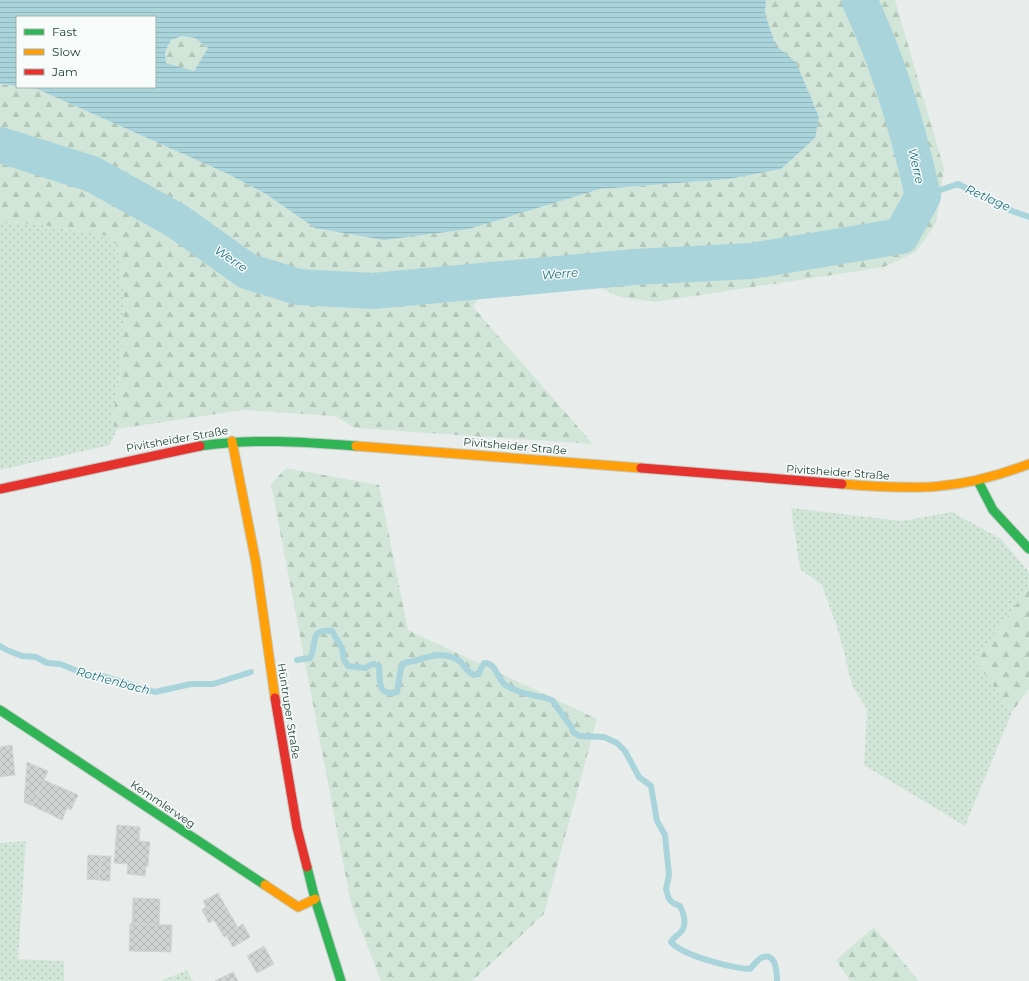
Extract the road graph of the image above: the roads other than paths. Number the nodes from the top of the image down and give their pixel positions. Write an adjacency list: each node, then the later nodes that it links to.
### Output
1 (232, 441): 3 (main road, Pivitsheider Straße); 4 (main road, Pivitsheider Straße); 7 (main road, Hüntruper Straße)
2 (1029, 464): 3 (main road, Pivitsheider Straße)
3 (978, 481): 5 (main road)
4 (0, 489)
5 (1029, 549)
6 (0, 710): 7 (main road, Kemmlerweg)
7 (315, 899): 8 (main road, Hüntruper Straße)
8 (342, 981)

